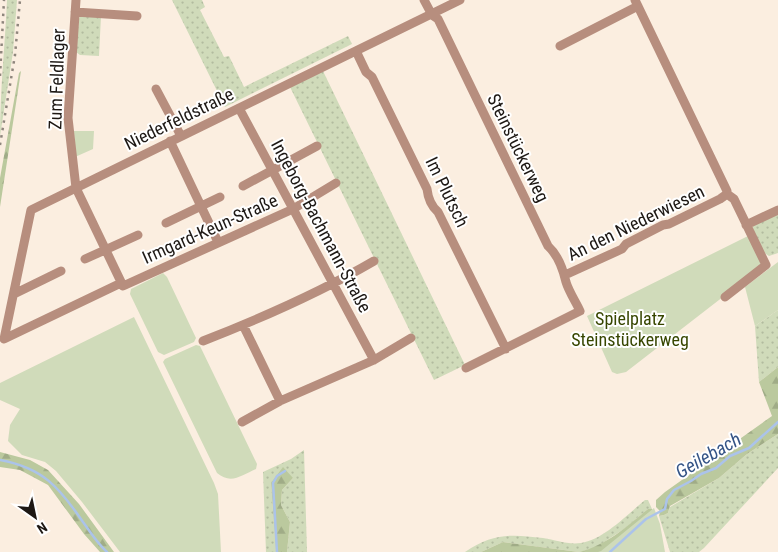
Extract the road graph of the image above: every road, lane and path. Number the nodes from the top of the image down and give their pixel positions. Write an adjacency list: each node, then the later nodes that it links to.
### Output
1 (76, 0): 5 (street, Zum Feldlager)
2 (424, 0): 6 (street, Steinstückerweg)
3 (460, 0): 6 (street, Niederfeldstraße)
4 (636, 3): 8 (street); 20 (street)
5 (75, 12): 7 (street, Zum Feldlager); 18 (street, Zum Feldlager)
6 (432, 15): 9 (street, Niederfeldstraße); 32 (street, Steinstückerweg)
7 (137, 16)
8 (560, 46)
9 (356, 51): 11 (street, Niederfeldstraße); 41 (street, Im Plutsch)
10 (156, 89): 12 (street)
11 (239, 108): 12 (street, Niederfeldstraße); 15 (street, Ingeborg-Bachmann-Straße)
12 (181, 136): 13 (street, Niederfeldstraße)
13 (170, 142): 18 (street, Niederfeldstraße); 21 (street)
14 (317, 146): 15 (street)
15 (273, 170): 17 (street); 22 (street, Ingeborg-Bachmann-Straße)
16 (336, 183): 22 (street, Irmgard-Keun-Straße)
17 (243, 186)
18 (76, 188): 28 (street, Zum Feldlager); 35 (street, Niederfeldstraße)
19 (220, 197): 21 (street)
20 (723, 197): 25 (street); 32 (street, An den Niederwiesen)
21 (202, 207): 24 (street); 27 (street)
22 (293, 209): 27 (street, Irmgard-Keun-Straße); 34 (street, Ingeborg-Bachmann-Straße)
23 (778, 210): 25 (street)
24 (166, 223)
25 (746, 225): 36 (street)
26 (138, 235): 28 (street)
27 (218, 242): 33 (street, Irmgard-Keun-Straße)
28 (105, 250): 29 (street); 33 (street, Zum Feldlager)
29 (85, 259)
30 (374, 261): 34 (street)
31 (61, 271): 35 (street)
32 (566, 276): 41 (street, Steinstückerweg)
33 (122, 284): 39 (street, Irmgard-Keun-Straße)
34 (334, 284): 37 (street); 42 (street, Ingeborg-Bachmann-Straße)
35 (14, 294): 39 (street, Niederfeldstraße)
36 (725, 297)
37 (243, 325): 40 (street); 44 (street)
38 (411, 338): 42 (street)
39 (4, 339)
40 (204, 341)
41 (506, 349): 43 (street)
42 (374, 360): 44 (street)
43 (466, 368)
44 (280, 401): 45 (street)
45 (242, 422)

